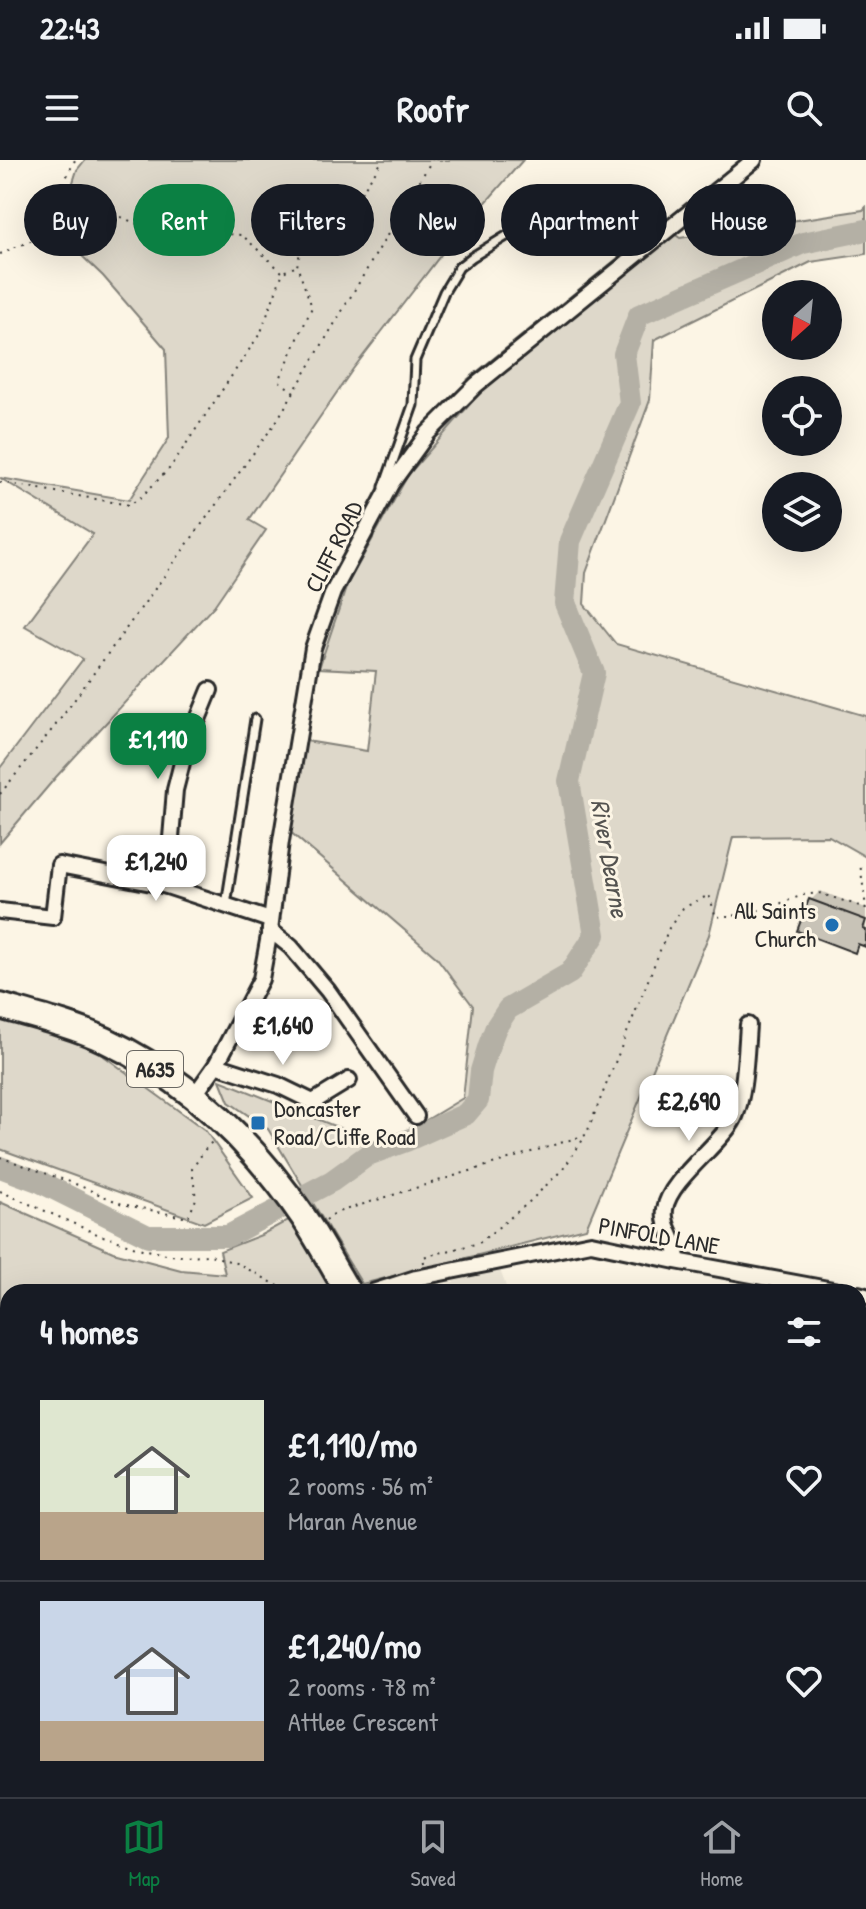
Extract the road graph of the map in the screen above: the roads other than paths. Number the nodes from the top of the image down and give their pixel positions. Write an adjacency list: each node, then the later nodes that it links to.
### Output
1 (754, 160): 3 (street, CLIFF ROAD)
2 (501, 239): 3 (lane)
3 (382, 501): 9 (street, CLIFF ROAD)
4 (210, 690): 6 (street)
5 (255, 719): 7 (lane)
6 (167, 886): 7 (street); 8 (street)
7 (226, 905): 9 (street)
8 (0, 911)
9 (270, 925): 12 (street, CLIFF ROAD); 15 (street)
10 (0, 1006): 14 (highway, A635)
11 (748, 1025): 16 (street)
12 (216, 1065): 13 (street); 14 (street, CLIFF ROAD)
13 (349, 1080)
14 (194, 1096): 18 (highway, A635)
15 (416, 1116)
16 (676, 1261): 17 (street, PINFOLD LANE); 19 (street, PINFOLD LANE)
17 (420, 1282)
18 (344, 1284)
19 (801, 1284)

